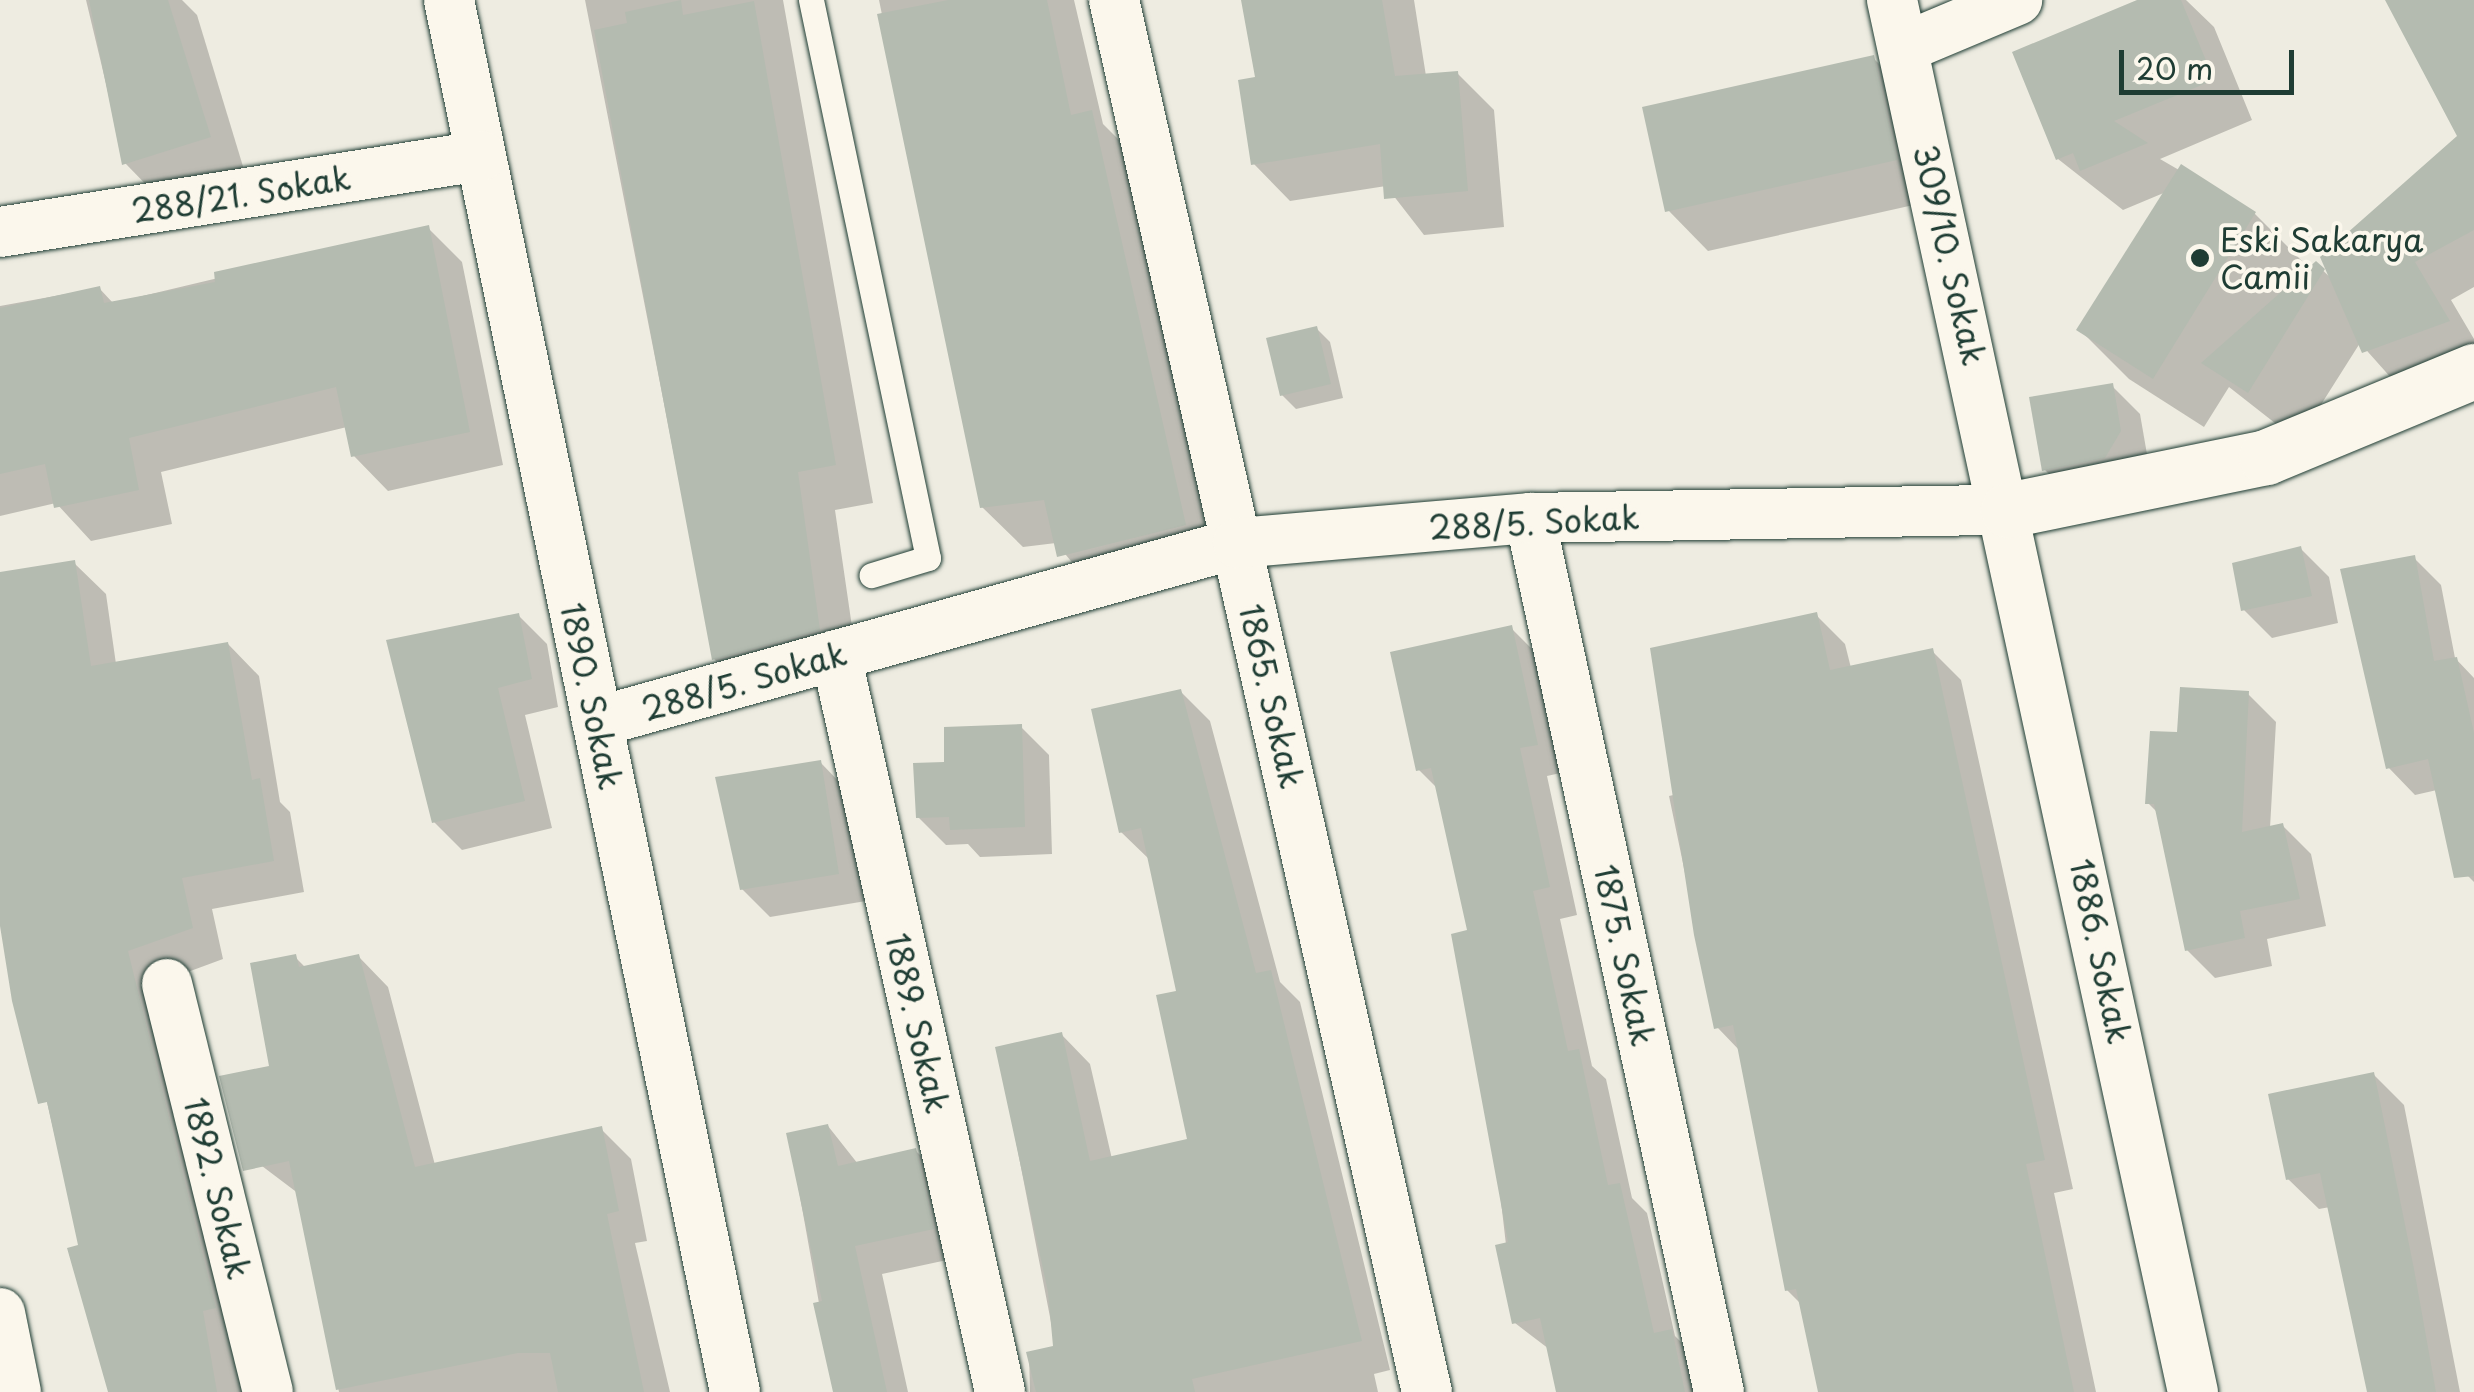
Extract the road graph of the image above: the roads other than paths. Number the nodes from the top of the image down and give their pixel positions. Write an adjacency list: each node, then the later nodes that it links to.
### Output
1 (449, 0): 7 (street, 1890. Sokak)
2 (811, 0): 13 (lane)
3 (1114, 0): 12 (street, 1865. Sokak)
4 (1892, 0): 6 (street, 309/10. Sokak)
5 (2017, 0): 6 (street)
6 (1902, 48): 10 (street, 309/10. Sokak)
7 (481, 156): 8 (street, 288/21. Sokak); 15 (street, 1890. Sokak)
8 (0, 232)
9 (2474, 371): 10 (street, 288/5. Sokak)
10 (2008, 510): 11 (street, 288/5. Sokak); 24 (street, 1886. Sokak)
11 (1530, 518): 12 (street, 288/5. Sokak); 23 (street, 1875. Sokak)
12 (1238, 543): 14 (street, 288/5. Sokak); 22 (street, 1865. Sokak)
13 (872, 575)
14 (836, 654): 15 (street, 288/5. Sokak); 21 (street, 1889. Sokak)
15 (597, 722): 20 (street, 1890. Sokak)
16 (167, 984): 19 (street, 1892. Sokak)
17 (0, 1312): 18 (street)
18 (16, 1392)
19 (268, 1392)
20 (735, 1392)
21 (1000, 1392)
22 (1427, 1392)
23 (1720, 1392)
24 (2194, 1392)

